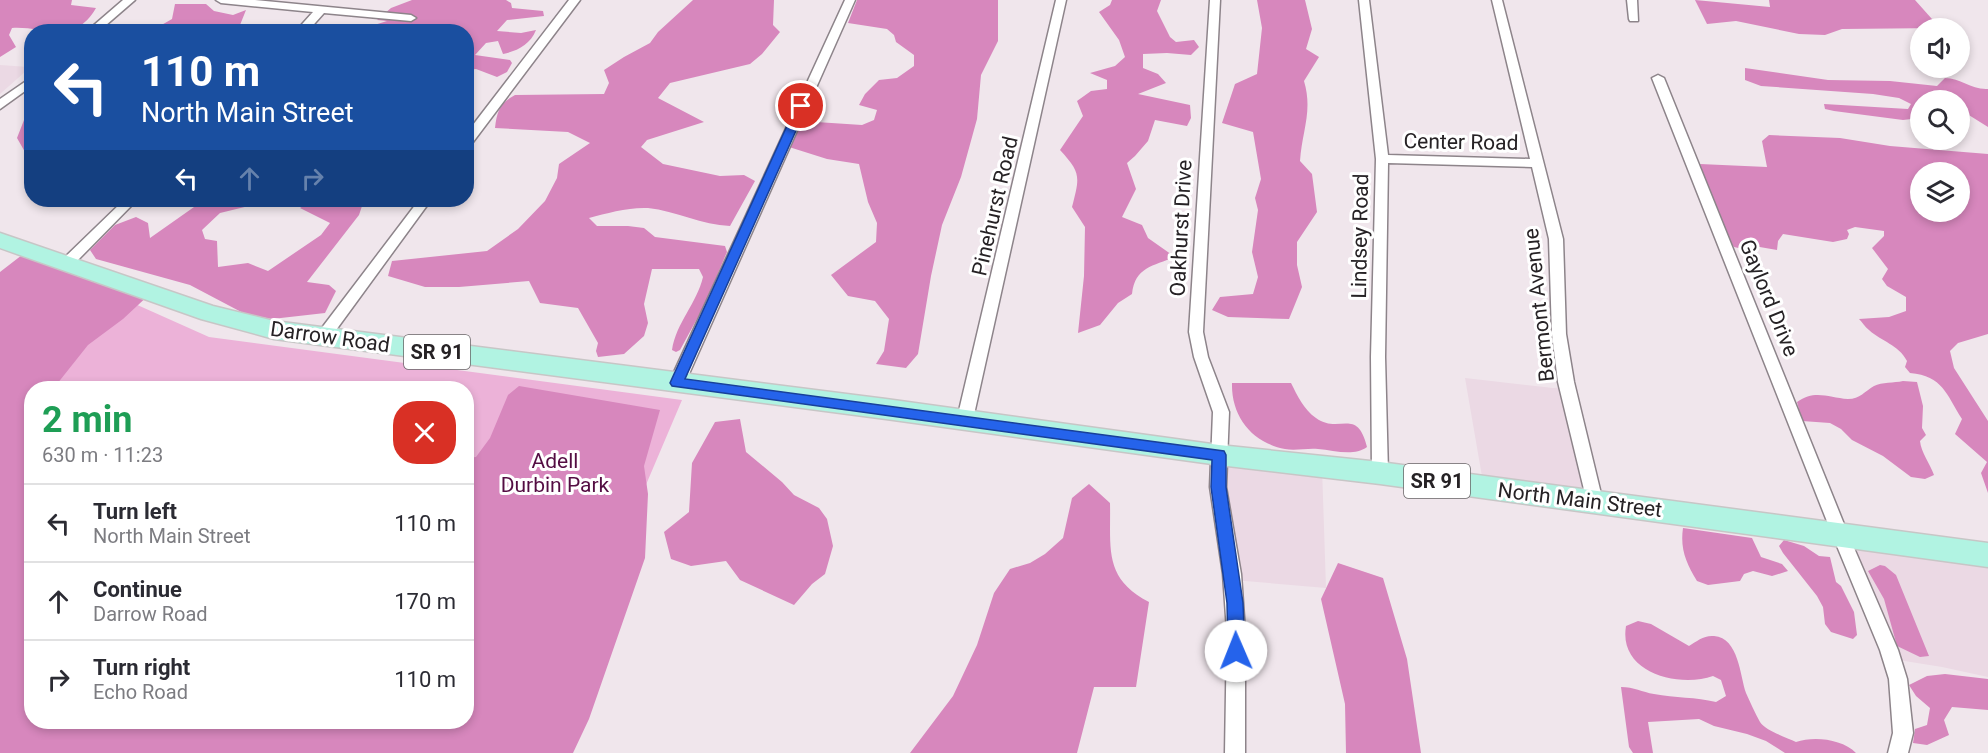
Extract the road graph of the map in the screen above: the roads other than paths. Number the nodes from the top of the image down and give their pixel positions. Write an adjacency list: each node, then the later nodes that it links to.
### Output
1 (130, 0): 13 (street)
2 (221, 0): 10 (street)
3 (575, 0): 18 (street)
4 (850, 0): 26 (street)
5 (1061, 0): 28 (street, Pinehurst Road)
6 (1215, 0): 29 (street, Oakhurst Drive)
7 (1364, 0): 19 (street, Lindsey Road)
8 (1497, 0): 20 (street, Bermont Avenue)
9 (1632, 0): 12 (street)
10 (321, 10): 11 (street); 14 (street)
11 (411, 18)
12 (1634, 19)
13 (101, 24)
14 (308, 24)
15 (1658, 78): 32 (street, Gaylord Drive)
16 (24, 86): 17 (street)
17 (0, 105)
18 (474, 133)
19 (1382, 159): 20 (street, Center Road); 30 (street, Lindsey Road)
20 (1539, 163): 31 (street, Bermont Avenue)
21 (124, 207): 24 (street)
22 (420, 207): 25 (street)
23 (0, 240): 24 (main road, Darrow Road / SR 91)
24 (68, 262): 25 (main road, Darrow Road / SR 91)
25 (323, 337): 26 (main road, Darrow Road / SR 91)
26 (677, 383): 27 (main road, Darrow Road / SR 91)
27 (886, 409): 28 (main road, North Main Street / SR 91)
28 (965, 419): 29 (main road, North Main Street / SR 91)
29 (1219, 455): 30 (main road, North Main Street / SR 91); 34 (street, Oakhurst Drive)
30 (1380, 473): 31 (main road, North Main Street / SR 91)
31 (1595, 502): 32 (main road, North Main Street / SR 91)
32 (1840, 534): 33 (main road, North Main Street / SR 91); 35 (street, Gaylord Drive)
33 (1988, 555)
34 (1235, 753)
35 (1898, 753)

